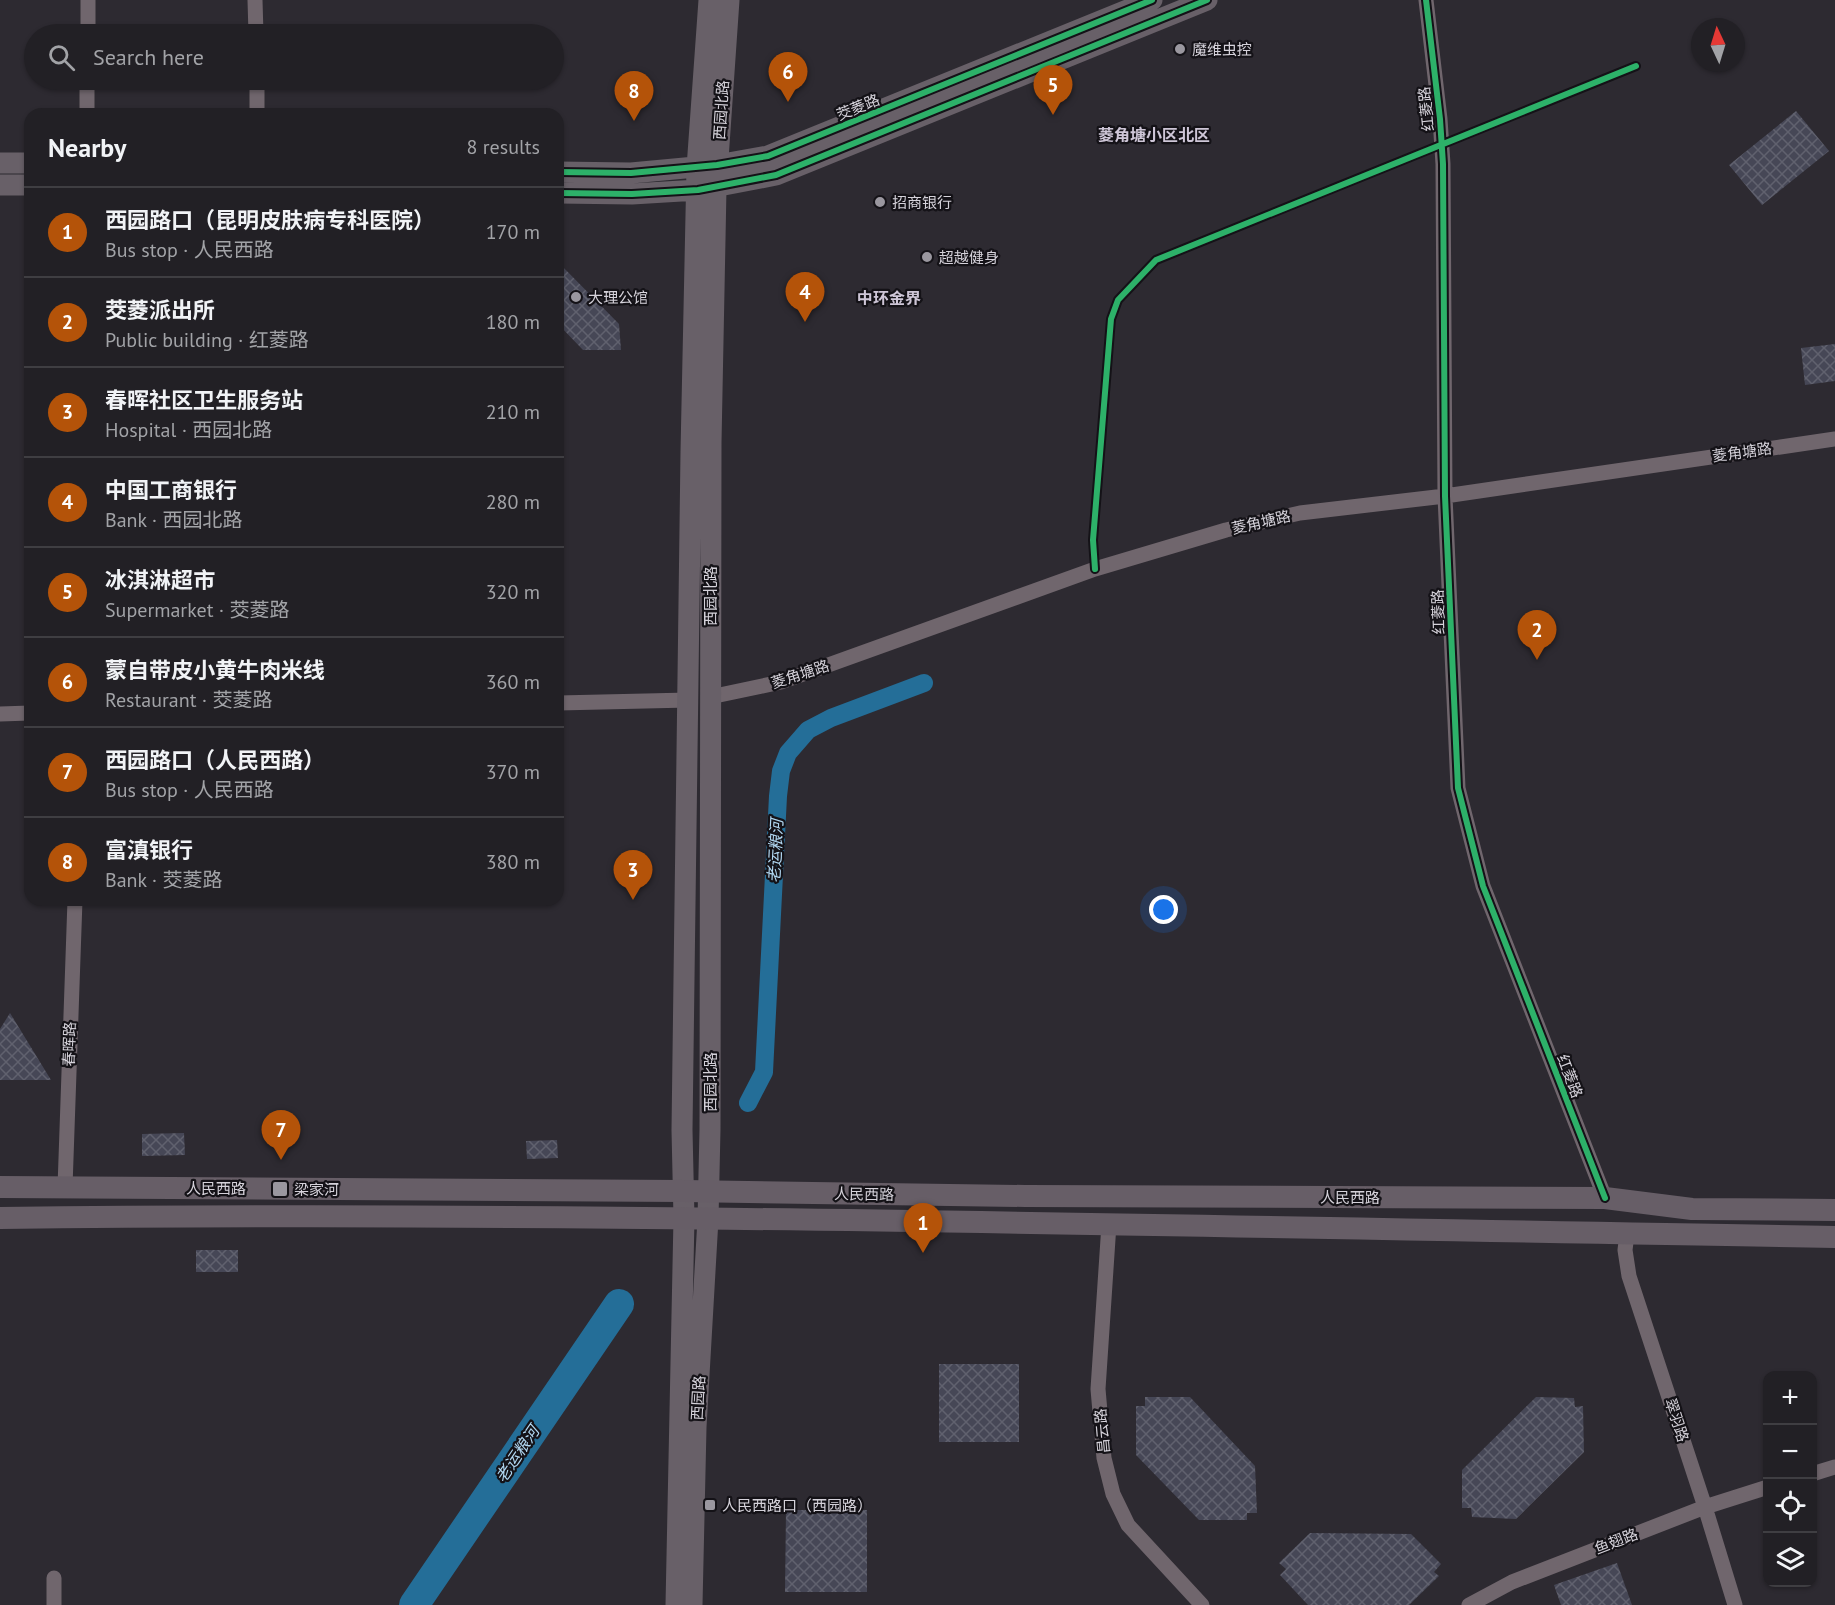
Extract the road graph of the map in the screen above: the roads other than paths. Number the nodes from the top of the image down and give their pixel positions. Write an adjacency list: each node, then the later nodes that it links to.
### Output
1 (88, 0): 8 (street)
2 (255, 0): 9 (street)
3 (709, 0): 16 (main road, 西园北路)
4 (729, 0): 16 (main road, 西园北路)
5 (1152, 0): 16 (main road, 茭菱路)
6 (1207, 0): 20 (main road)
7 (1426, 0): 23 (street, 红菱路)
8 (88, 24)
9 (256, 24)
10 (87, 90): 12 (street)
11 (257, 90): 13 (street)
12 (87, 108)
13 (257, 108)
14 (0, 163): 15 (main road)
15 (24, 163)
16 (707, 166): 17 (main road, 茭菱路); 20 (main road, 西园北路)
17 (564, 172)
18 (0, 185): 19 (main road)
19 (24, 185)
20 (707, 189): 21 (main road); 24 (main road, 西园北路); 25 (main road, 西园北路)
21 (564, 193)
22 (1835, 439): 23 (street, 菱角塘路)
23 (1446, 496): 24 (street, 菱角塘路); 34 (street, 红菱路)
24 (710, 697): 33 (main road, 西园北路)
25 (689, 700): 26 (street); 32 (main road, 西园北路)
26 (564, 703)
27 (24, 713): 28 (street)
28 (0, 714)
29 (75, 906): 31 (street, 春晖路)
30 (0, 1187): 31 (main road, 人民西路)
31 (65, 1187): 32 (main road, 人民西路)
32 (684, 1191): 33 (main road, 人民西路); 37 (main road, 西园路)
33 (708, 1191): 34 (main road, 人民西路); 38 (main road, 西园路)
34 (1605, 1198): 35 (main road, 人民西路)
35 (1835, 1210)
36 (0, 1218): 37 (main road, 人民西路)
37 (684, 1218): 38 (main road, 人民西路); 48 (main road, 西园路)
38 (708, 1219): 39 (main road, 人民西路); 49 (main road, 西园路)
39 (1109, 1224): 40 (main road, 人民西路); 50 (street, 昌云路)
40 (1627, 1234): 41 (main road, 人民西路); 45 (street, 翠羽路)
41 (1835, 1237)
42 (1835, 1467): 43 (street)
43 (1817, 1472)
44 (1763, 1488): 45 (street, 鱼翅路)
45 (1705, 1507): 51 (street, 鱼翅路); 52 (street, 翠羽路)
46 (54, 1578): 47 (street)
47 (54, 1605)
48 (676, 1605)
49 (692, 1605)
50 (1202, 1605)
51 (1469, 1605)
52 (1735, 1605)

